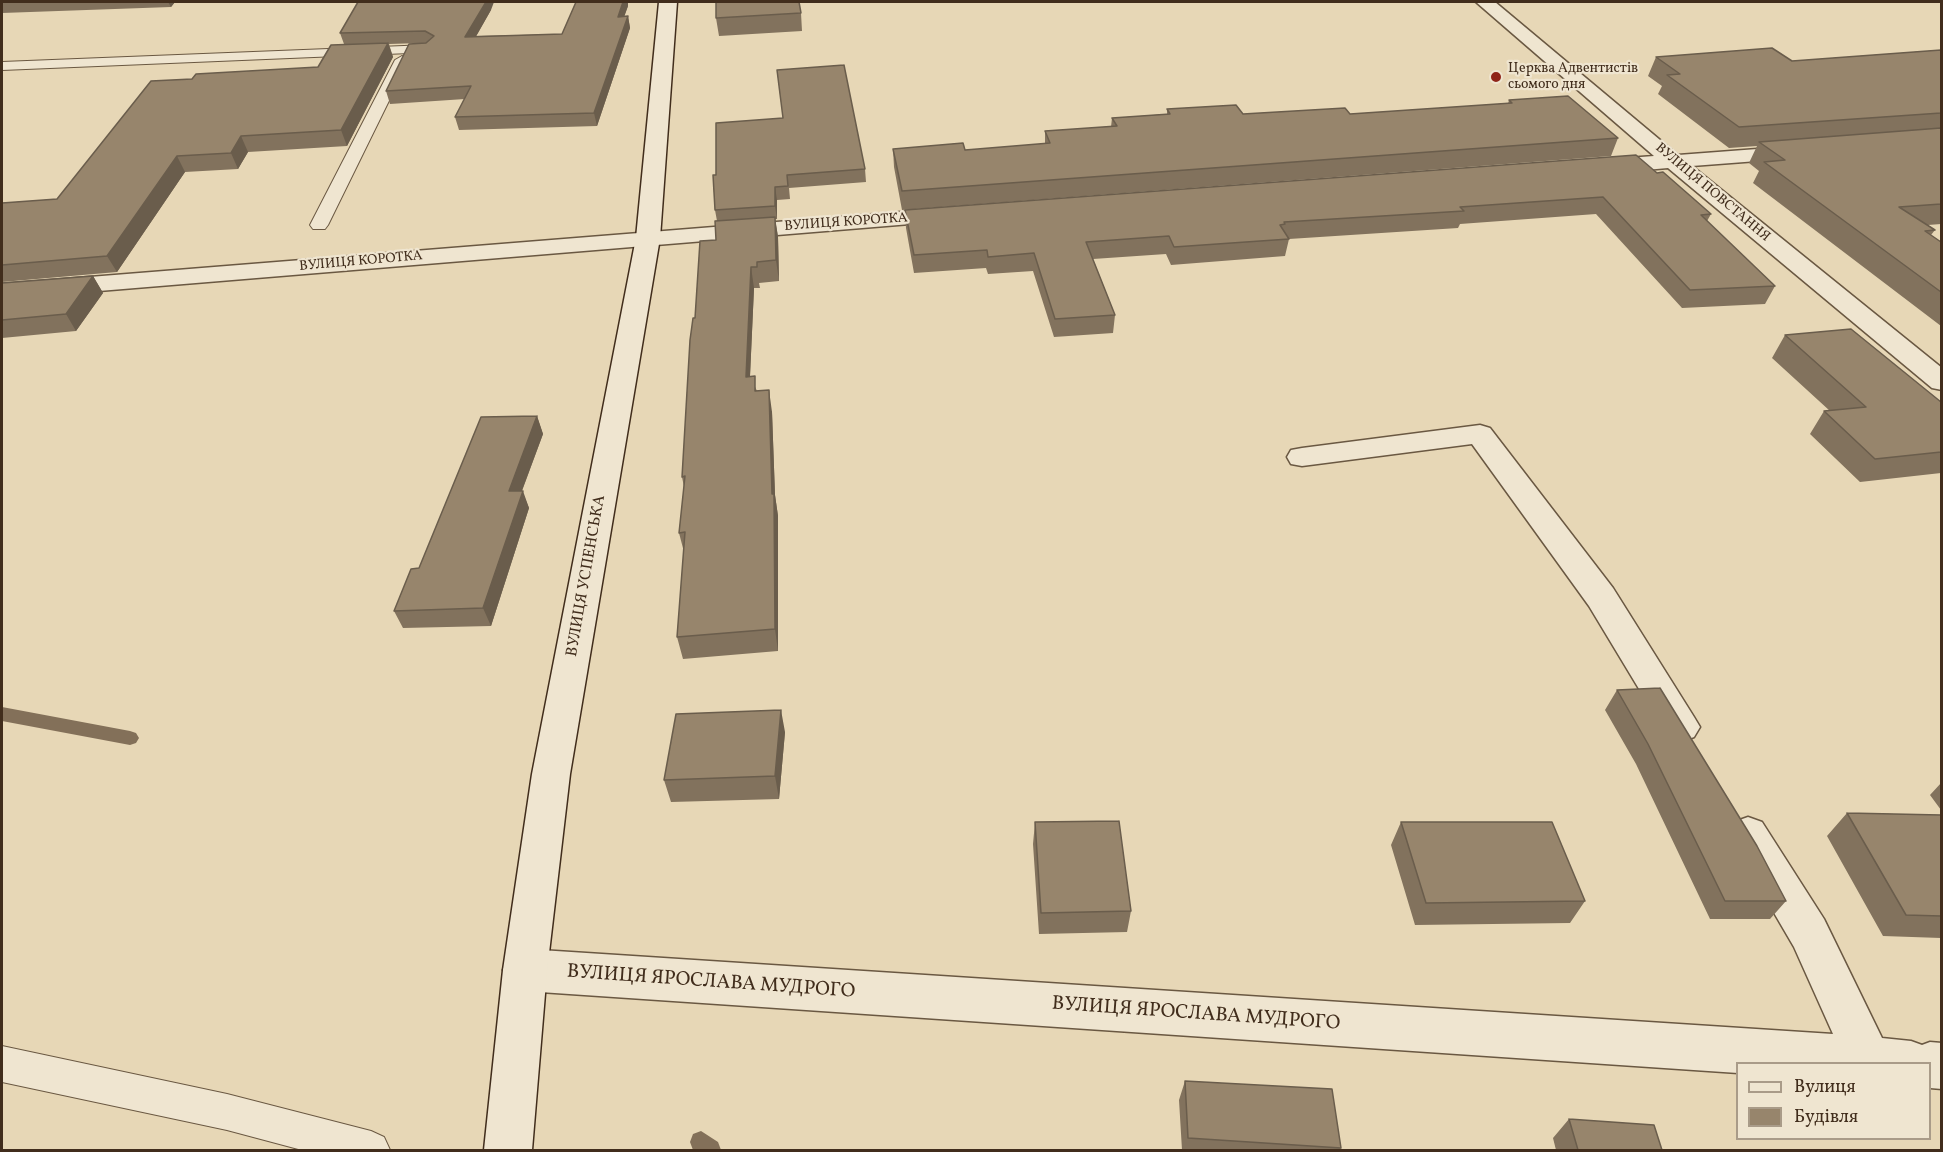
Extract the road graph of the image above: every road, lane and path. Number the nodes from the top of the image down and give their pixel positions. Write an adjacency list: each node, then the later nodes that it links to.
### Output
1 (668, 2): 11 (street, ВУЛИЦЯ УСПЕНСЬКА)
2 (1485, 2): 7 (street, ВУЛИЦЯ ПОВСТАННЯ)
3 (429, 48): 4 (lane)
4 (407, 50): 5 (lane); 10 (lane)
5 (2, 66)
6 (1824, 149): 7 (street)
7 (1672, 161): 8 (street); 13 (street, ВУЛИЦЯ ПОВСТАННЯ)
8 (1577, 168)
9 (970, 214): 11 (street, ВУЛИЦЯ КОРОТКА)
10 (319, 225)
11 (648, 238): 12 (street, ВУЛИЦЯ КОРОТКА); 17 (street, ВУЛИЦЯ УСПЕНСЬКА)
12 (2, 292)
13 (1941, 382)
14 (1302, 457): 15 (street)
15 (1695, 750)
16 (1733, 811): 18 (street)
17 (525, 970): 18 (street, ВУЛИЦЯ ЯРОСЛАВА МУДРОГО); 22 (street, ВУЛИЦЯ УСПЕНСЬКА)
18 (1868, 1059): 19 (street, ВУЛИЦЯ ЯРОСЛАВА МУДРОГО)
19 (1894, 1062)
20 (2, 1064): 21 (lane)
21 (371, 1150)
22 (508, 1150)

